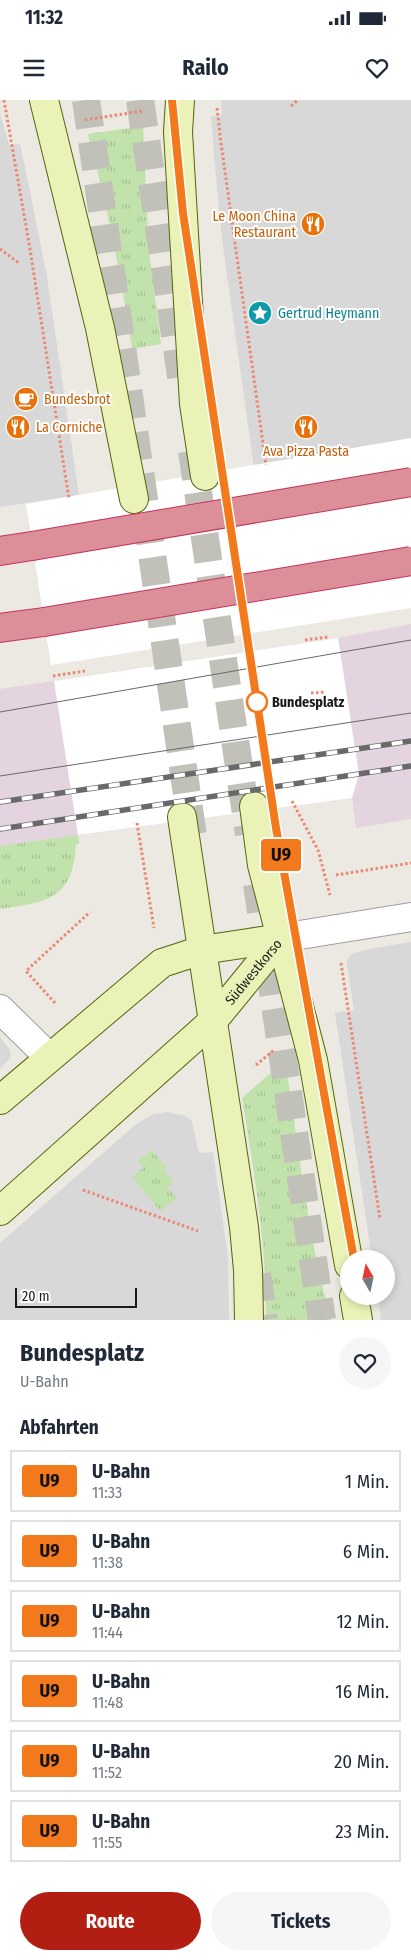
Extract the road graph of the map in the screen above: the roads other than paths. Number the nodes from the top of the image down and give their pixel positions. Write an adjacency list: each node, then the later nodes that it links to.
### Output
1 (44, 100): 5 (main road)
2 (180, 100): 3 (main road)
3 (205, 476)
4 (411, 482): 6 (highway, bridge)
5 (134, 499)
6 (0, 551)
7 (411, 561): 8 (highway, bridge)
8 (0, 628)
9 (254, 806): 12 (main road)
10 (182, 817): 13 (main road)
11 (411, 917): 12 (street)
12 (281, 938): 13 (main road, Südwestkorso); 15 (main road, Südwestkorso); 19 (main road)
13 (202, 950): 15 (main road); 16 (main road, Südwestkorso)
14 (0, 1009): 16 (street)
15 (213, 1021): 18 (main road, Südwestkorso); 21 (main road)
16 (49, 1057): 17 (main road, Südwestkorso)
17 (0, 1100)
18 (0, 1212)
19 (346, 1250)
20 (356, 1305): 22 (main road)
21 (249, 1320)
22 (358, 1320)

